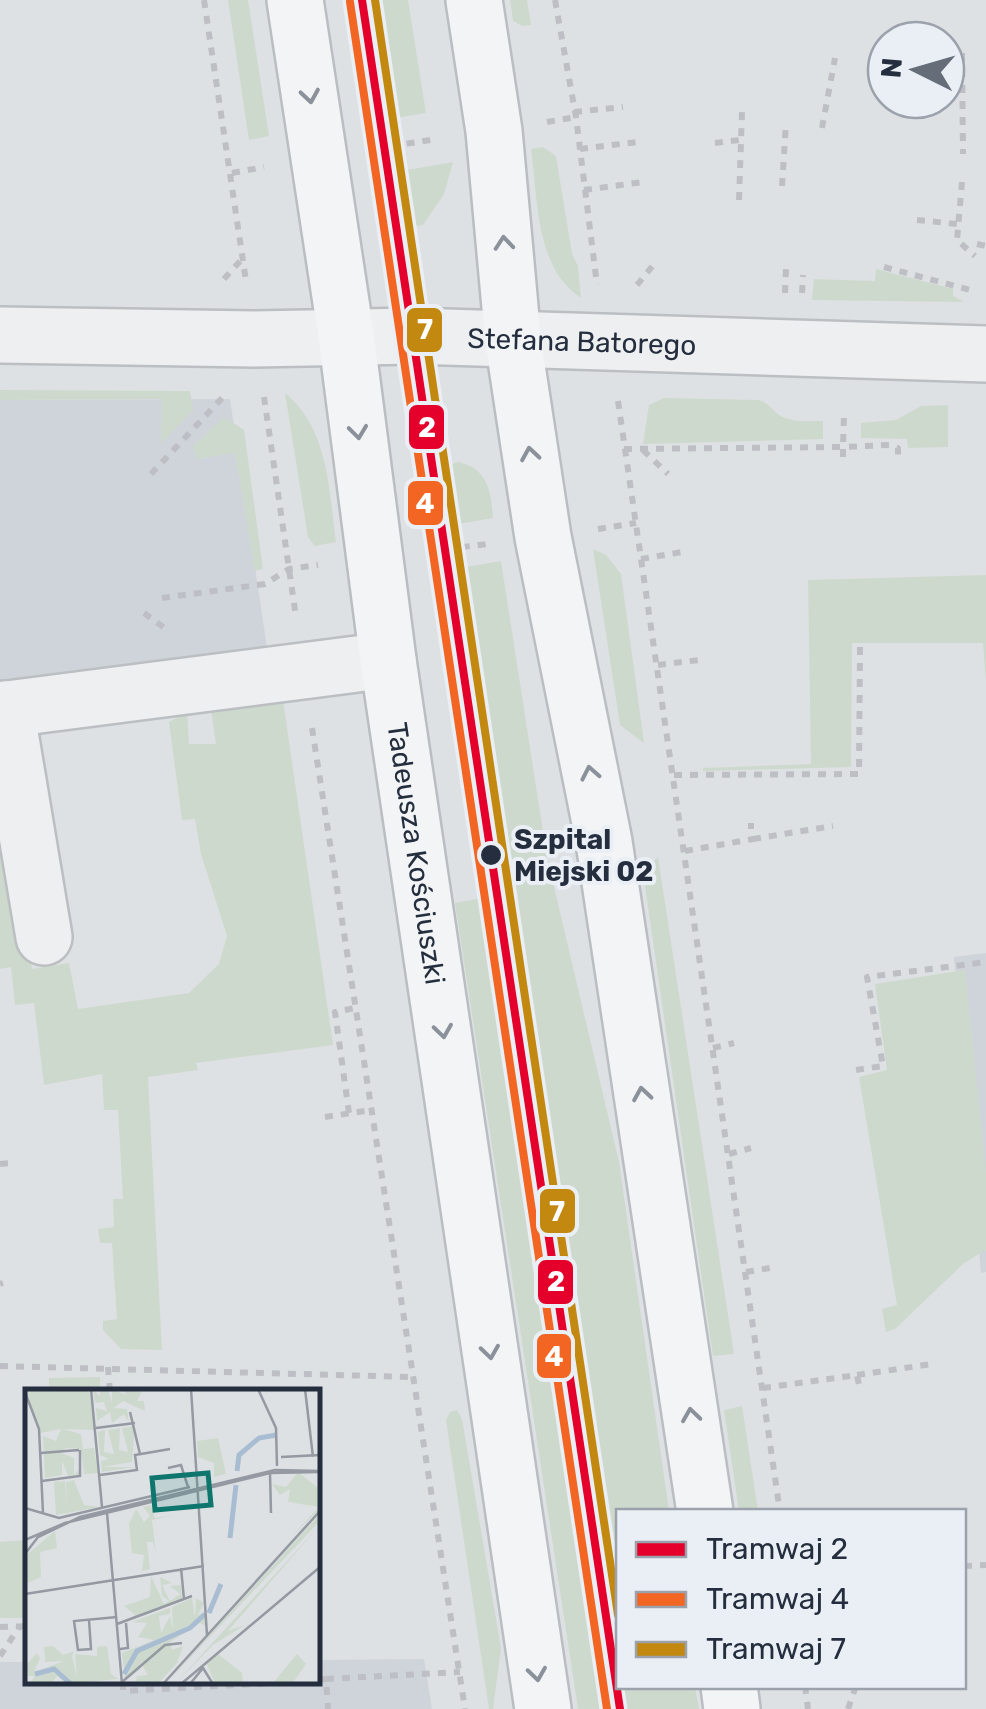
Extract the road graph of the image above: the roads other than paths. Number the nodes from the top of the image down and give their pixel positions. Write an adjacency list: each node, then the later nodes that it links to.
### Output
1 (296, 0): 4 (main road, Tadeusza Kościuszki, one-way to 4)
2 (474, 0): 5 (main road, one-way to 2)
3 (0, 335): 4 (street, Stefana Batorego)
4 (346, 335): 5 (street, Stefana Batorego); 7 (main road, Tadeusza Kościuszki, one-way to 7)
5 (513, 340): 6 (street, Stefana Batorego); 10 (main road, one-way to 5)
6 (986, 354)
7 (388, 660): 8 (street); 11 (main road, Tadeusza Kościuszki, one-way to 11)
8 (3, 710): 9 (street)
9 (44, 937)
10 (705, 1509)
11 (543, 1709)

